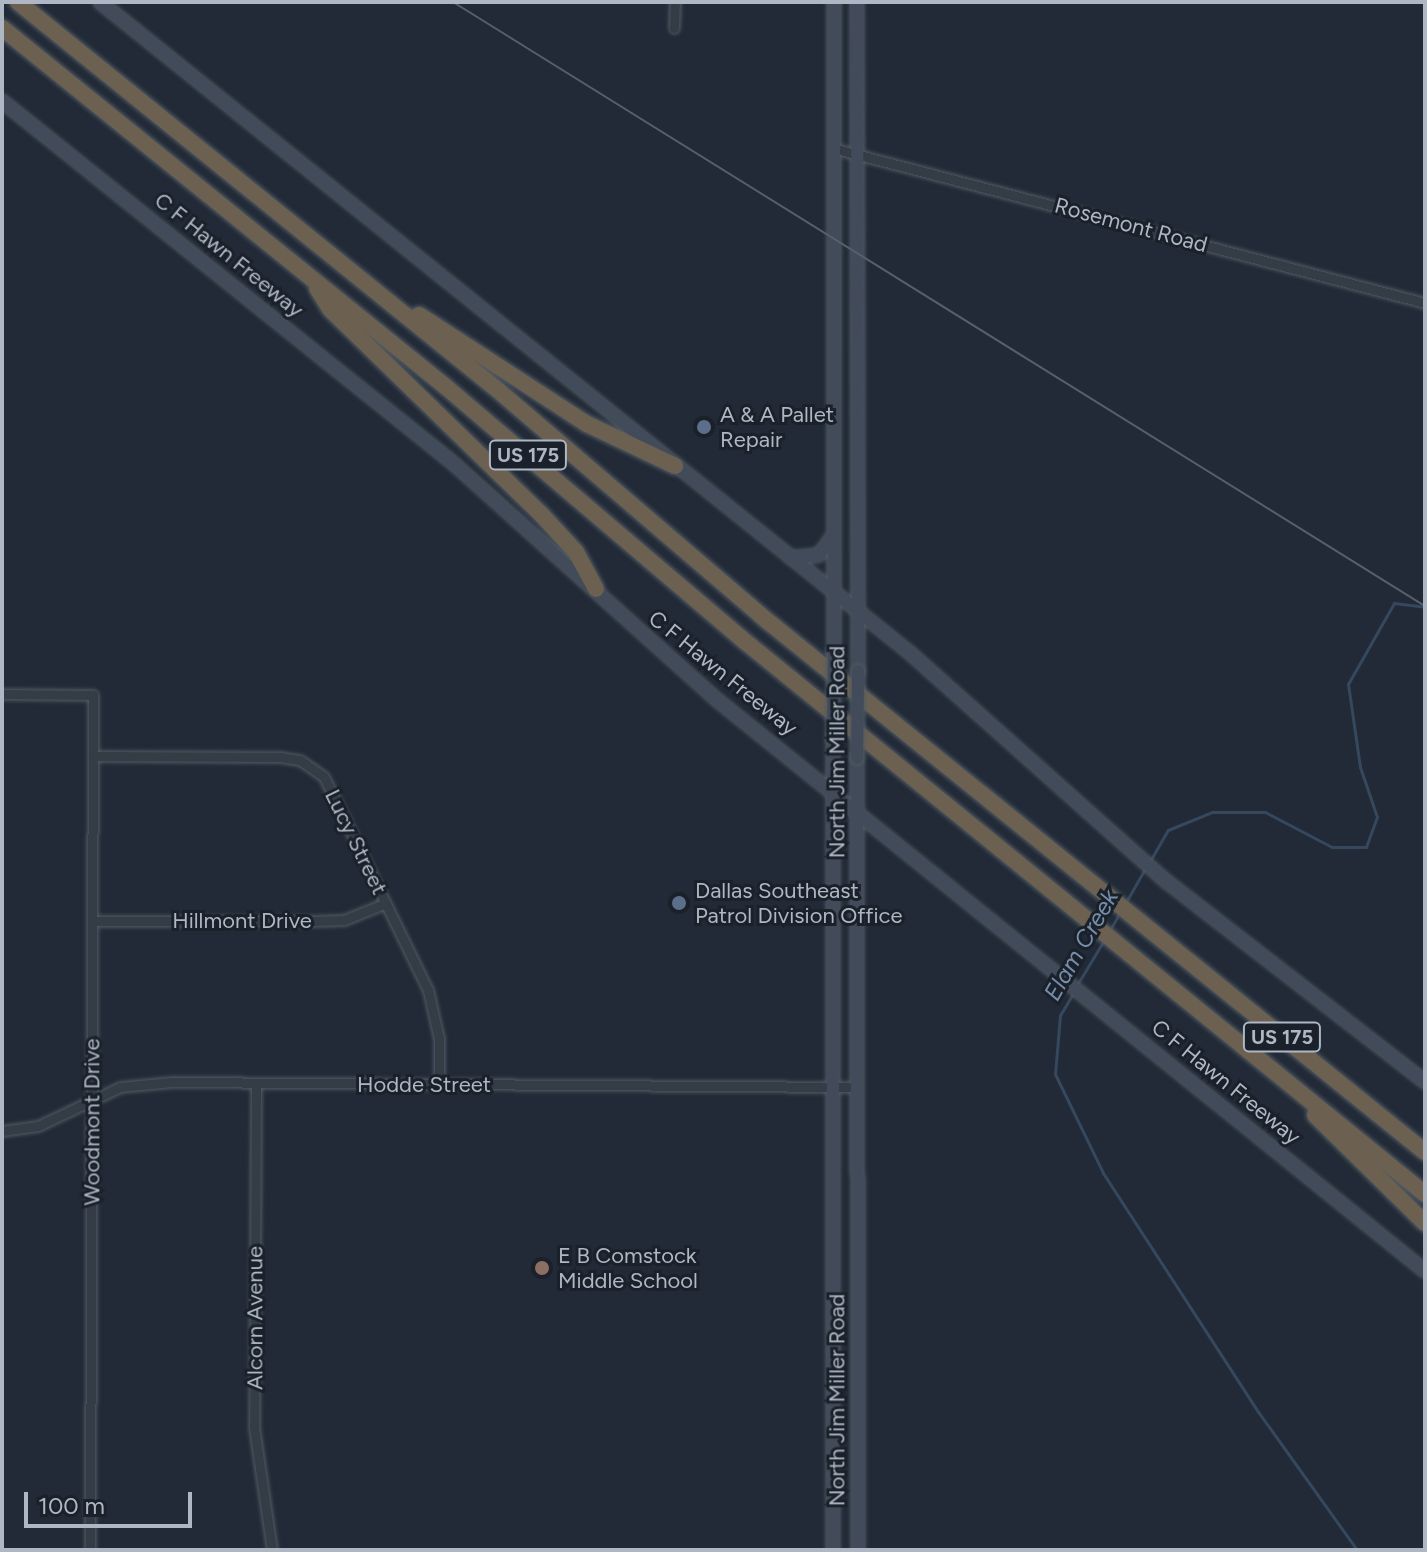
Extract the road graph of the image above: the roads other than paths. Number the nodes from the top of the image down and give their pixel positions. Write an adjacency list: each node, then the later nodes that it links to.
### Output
1 (18, 2): 7 (highway, US 175)
2 (28, 2): 7 (highway)
3 (100, 2): 16 (main road)
4 (675, 2): 9 (street)
5 (834, 2): 11 (main road, North Jim Miller Road)
6 (857, 2): 12 (main road, North Jim Miller Road)
7 (43, 22): 14 (highway, US 175)
8 (2, 28): 13 (highway, C F Hawn Freeway / US 175)
9 (674, 28)
10 (2, 101): 19 (main road, C F Hawn Freeway)
11 (836, 149): 12 (street, Rosemont Road); 17 (main road, North Jim Miller Road)
12 (857, 154): 15 (street, Rosemont Road); 21 (main road, North Jim Miller Road)
13 (310, 277): 19 (highway); 37 (highway, C F Hawn Freeway / US 175)
14 (389, 299): 16 (highway); 40 (highway, US 175)
15 (1425, 303)
16 (675, 466): 18 (main road)
17 (837, 517): 18 (main road); 20 (main road, North Jim Miller Road)
18 (791, 558): 20 (main road)
19 (596, 589): 24 (main road, C F Hawn Freeway)
20 (834, 594): 21 (main road); 24 (main road, North Jim Miller Road, bridge)
21 (858, 612): 25 (main road, North Jim Miller Road, bridge); 32 (main road)
22 (2, 694): 23 (street, Woodmont Drive)
23 (93, 756): 28 (street, Lucy Street); 29 (street, Woodmont Drive)
24 (833, 790): 25 (main road, C F Hawn Freeway); 27 (main road, North Jim Miller Road)
25 (857, 812): 26 (main road, North Jim Miller Road); 45 (main road, C F Hawn Freeway)
26 (857, 889): 27 (main road); 31 (main road, North Jim Miller Road)
27 (832, 891): 30 (main road, North Jim Miller Road)
28 (386, 903): 29 (street, Hillmont Drive); 34 (street, Lucy Street)
29 (94, 921): 38 (street, Woodmont Drive)
30 (833, 981): 31 (main road); 35 (main road, North Jim Miller Road)
31 (856, 983): 36 (main road, North Jim Miller Road)
32 (1425, 1082)
33 (256, 1084): 34 (street, Hodde Street); 38 (street, Hodde Street); 49 (street, Alcorn Avenue)
34 (439, 1085): 35 (street, Hodde Street)
35 (832, 1086): 36 (street, Hodde Street); 43 (main road, North Jim Miller Road)
36 (856, 1087): 44 (main road, North Jim Miller Road)
37 (1293, 1088): 41 (highway, C F Hawn Freeway / US 175); 42 (highway)
38 (92, 1097): 39 (street, Hodde Street); 48 (street, Woodmont Drive)
39 (2, 1131)
40 (1425, 1152)
41 (1425, 1194)
42 (1425, 1223)
43 (833, 1250): 44 (main road); 46 (main road, North Jim Miller Road)
44 (857, 1250): 47 (main road, North Jim Miller Road)
45 (1425, 1271)
46 (833, 1351): 47 (main road); 50 (main road, North Jim Miller Road)
47 (857, 1352): 51 (main road, North Jim Miller Road)
48 (90, 1550)
49 (272, 1550)
50 (833, 1550)
51 (858, 1550)

